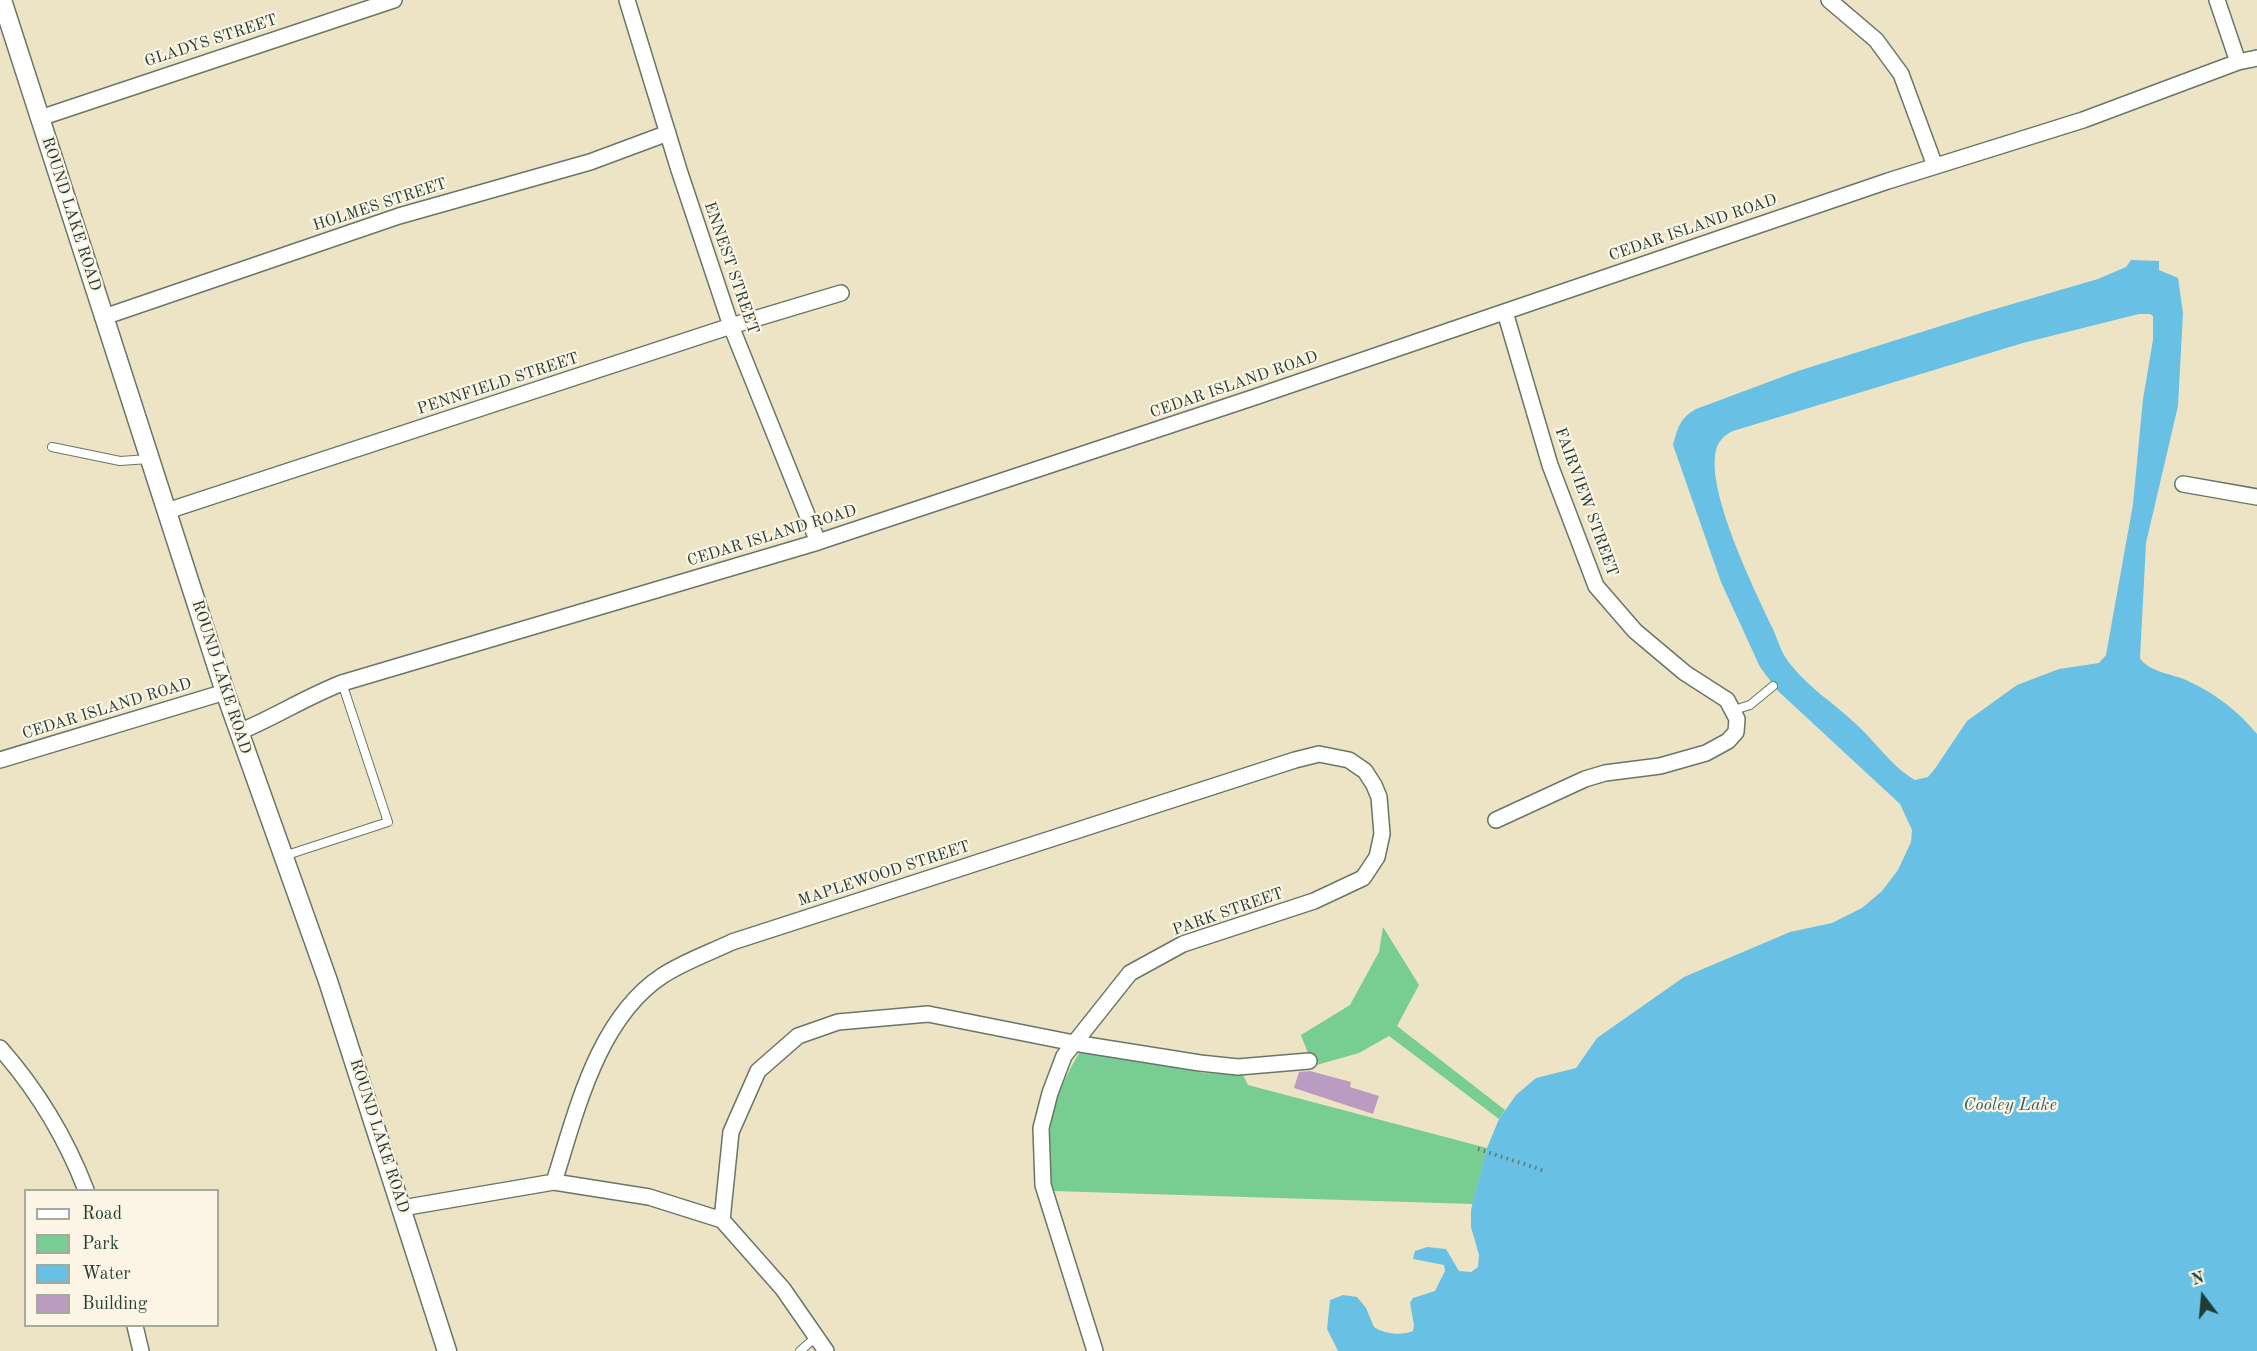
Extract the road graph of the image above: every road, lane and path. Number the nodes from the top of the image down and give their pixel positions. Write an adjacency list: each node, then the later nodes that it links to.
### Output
1 (2, 0): 8 (street, ROUND LAKE ROAD)
2 (394, 0): 8 (street, GLADYS STREET)
3 (627, 0): 9 (street, ENNEST STREET)
4 (1829, 0): 10 (street)
5 (2217, 0): 7 (street)
6 (2256, 61): 7 (street, CEDAR ISLAND ROAD)
7 (2238, 62): 10 (street, CEDAR ISLAND ROAD)
8 (40, 118): 13 (street, ROUND LAKE ROAD)
9 (668, 134): 13 (street, HOLMES STREET); 14 (street, ENNEST STREET)
10 (1935, 166): 12 (street, CEDAR ISLAND ROAD)
11 (841, 293): 14 (street, PENNFIELD STREET)
12 (1505, 312): 20 (street, CEDAR ISLAND ROAD); 24 (street, FAIRVIEW STREET)
13 (104, 317): 16 (street, ROUND LAKE ROAD)
14 (731, 326): 19 (street, PENNFIELD STREET); 20 (street, ENNEST STREET)
15 (52, 447): 16 (lane)
16 (150, 459): 19 (street, ROUND LAKE ROAD)
17 (2183, 483): 18 (street)
18 (2257, 497)
19 (167, 511): 23 (street, ROUND LAKE ROAD)
20 (818, 542): 21 (street, CEDAR ISLAND ROAD)
21 (342, 683): 25 (street, CEDAR ISLAND ROAD); 29 (lane)
22 (1773, 686): 24 (lane)
23 (225, 692): 25 (street, ROUND LAKE ROAD); 26 (street, CEDAR ISLAND ROAD)
24 (1736, 715): 28 (street)
25 (239, 732): 29 (street, ROUND LAKE ROAD)
26 (0, 760)
27 (1349, 760): 30 (street, PARK STREET); 35 (street, MAPLEWOOD STREET)
28 (1496, 820)
29 (284, 856): 37 (street, ROUND LAKE ROAD)
30 (1074, 1043): 32 (street); 38 (street); 45 (street, PARK STREET)
31 (0, 1048): 36 (street)
32 (1309, 1061)
33 (1478, 1149): 34 (path)
34 (1545, 1171)
35 (554, 1182): 37 (street); 38 (street)
36 (85, 1189)
37 (402, 1208): 42 (street, ROUND LAKE ROAD)
38 (722, 1220): 40 (street)
39 (135, 1327): 41 (street)
40 (816, 1337): 43 (lane); 44 (street)
41 (141, 1351)
42 (447, 1351)
43 (800, 1351)
44 (826, 1351)
45 (1095, 1351)

